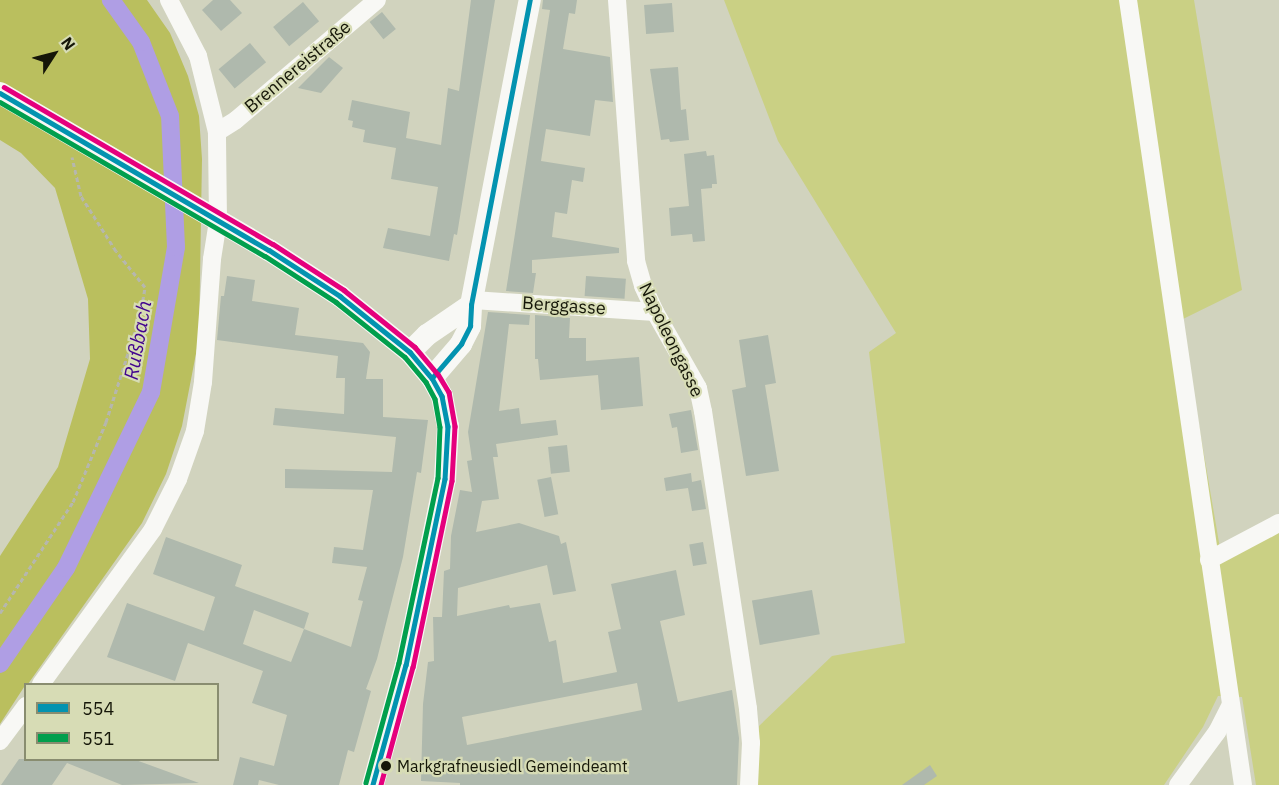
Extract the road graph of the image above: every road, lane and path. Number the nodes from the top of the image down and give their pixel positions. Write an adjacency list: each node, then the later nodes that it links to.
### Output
1 (169, 0): 7 (street)
2 (377, 0): 7 (street, Brennereistraße)
3 (530, 0): 10 (main road)
4 (617, 0): 11 (street, Napoleongasse)
5 (1128, 0): 15 (street)
6 (0, 93): 8 (main road)
7 (218, 132): 9 (street)
8 (70, 135): 9 (main road); 16 (path)
9 (218, 220): 12 (main road); 17 (street)
10 (472, 302): 11 (street, Berggasse); 12 (main road); 13 (main road)
11 (655, 312): 22 (street, Napoleongasse)
12 (410, 352): 13 (main road)
13 (432, 378): 21 (main road)
14 (1279, 523): 15 (street)
15 (1209, 560): 18 (street)
16 (0, 613)
17 (42, 683)
18 (1230, 706): 23 (street); 24 (street)
19 (24, 709): 20 (street)
20 (0, 741)
21 (374, 785)
22 (749, 785)
23 (1178, 785)
24 (1243, 785)

